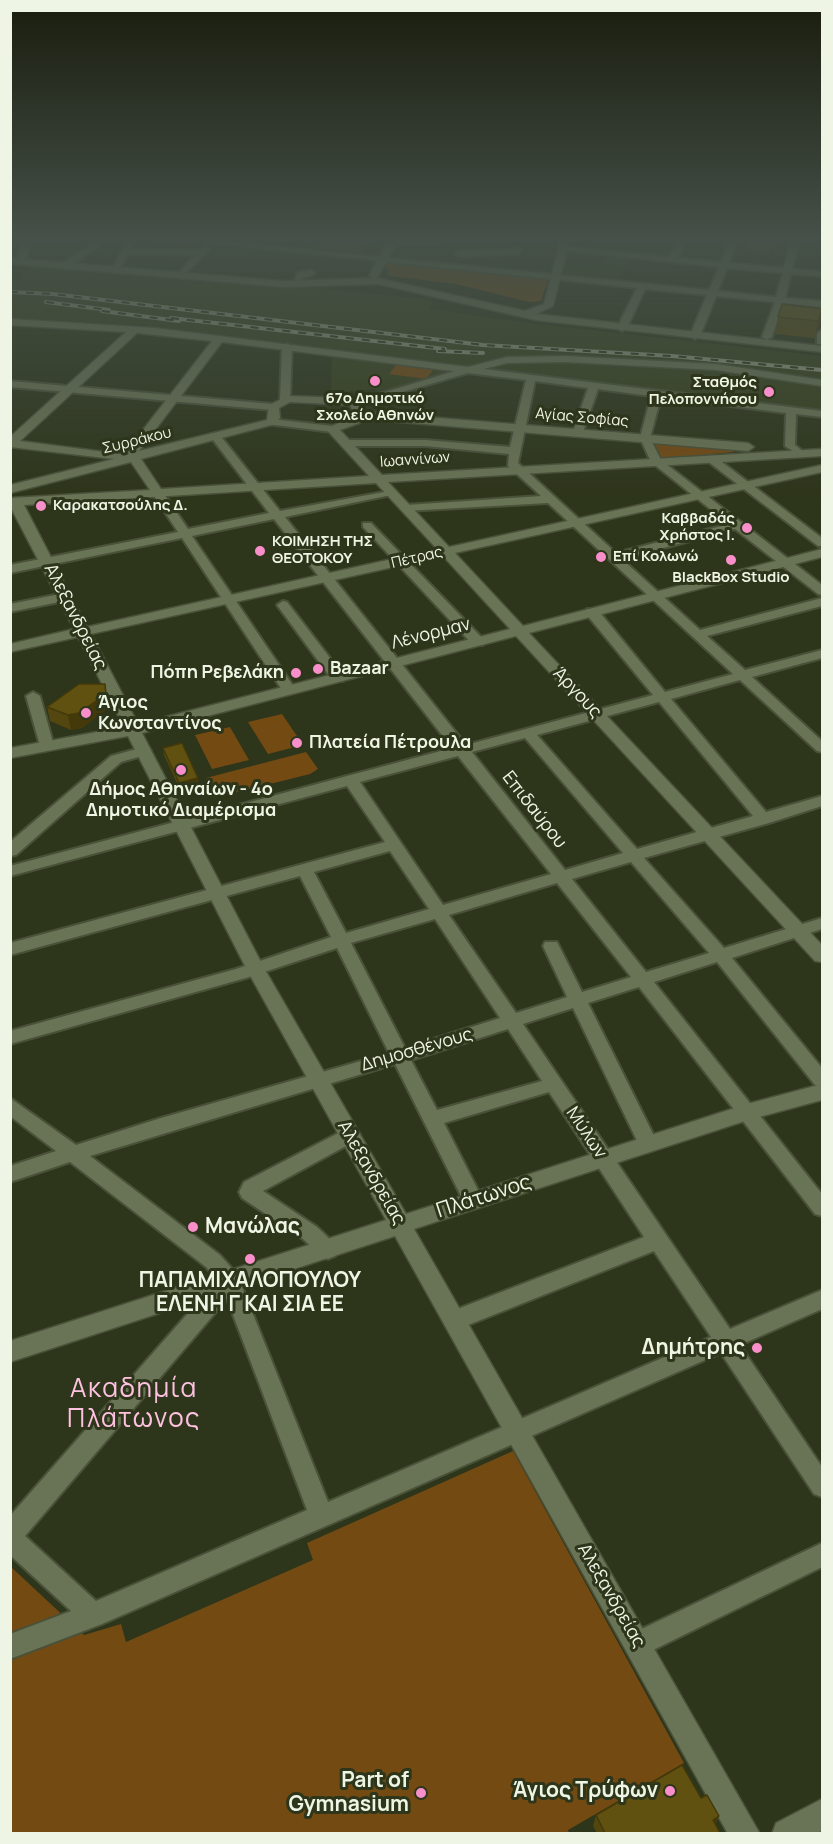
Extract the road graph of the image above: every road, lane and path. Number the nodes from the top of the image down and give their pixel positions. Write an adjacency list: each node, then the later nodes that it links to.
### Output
1 (94, 328): 5 (street)
2 (651, 328): 6 (street)
3 (699, 328): 6 (street)
4 (770, 328): 7 (street)
5 (134, 330): 8 (street); 16 (street)
6 (697, 333): 7 (street); 9 (street)
7 (767, 337): 9 (street)
8 (219, 339): 10 (street); 18 (street)
9 (822, 341)
10 (287, 347): 11 (street); 19 (street)
11 (468, 370): 12 (street); 13 (street); 20 (street)
12 (531, 378): 15 (street); 26 (street)
13 (822, 382)
14 (10, 384): 16 (street)
15 (594, 386): 17 (street); 28 (street)
16 (69, 389): 18 (street); 32 (street)
17 (657, 394): 22 (street); 30 (street)
18 (172, 398): 21 (street); 37 (street)
19 (285, 400): 20 (street); 21 (street)
20 (354, 403): 24 (street)
21 (273, 407): 25 (street)
22 (791, 410): 23 (street); 36 (street)
23 (822, 414)
24 (361, 415): 26 (street, Αγίας Σοφίας); 27 (street)
25 (271, 422): 27 (street); 29 (street, Συρράκου)
26 (519, 427): 28 (street, Αγίας Σοφίας); 33 (street)
27 (332, 429): 31 (street, Άργους)
28 (578, 432): 30 (street, Αγίας Σοφίας)
29 (215, 436): 37 (street, Συρράκου); 44 (street, Επιδαύρου)
30 (645, 438): 34 (street, Αγίας Σοφίας); 39 (street)
31 (346, 443): 33 (street); 42 (street, Άργους)
32 (11, 444): 37 (street)
33 (514, 451): 41 (street)
34 (737, 452): 36 (street, Ιωαννίνων); 38 (street, Ιωαννίνων)
35 (822, 452): 36 (street, Ιωαννίνων)
36 (800, 453): 40 (street)
37 (134, 457): 46 (street); 48 (street, Συρράκου)
38 (710, 458): 39 (street, Ιωαννίνων); 43 (street)
39 (656, 462): 41 (street, Ιωαννίνων); 47 (street)
40 (822, 467): 43 (street, Πέτρας)
41 (519, 470): 42 (street, Ιωαννίνων); 49 (street)
42 (379, 479): 44 (street, Ιωαννίνων); 45 (street, Άργους)
43 (744, 485): 47 (street, Πέτρας); 56 (street)
44 (256, 487): 46 (street, Ιωαννίνων); 51 (street, Επιδαύρου)
45 (391, 492): 50 (street, Άργους); 51 (street)
46 (158, 493): 48 (street, Ιωαννίνων); 55 (street)
47 (700, 495): 52 (street, Πέτρας); 54 (street)
48 (12, 498): 60 (street, Αλεξανδρείας)
49 (551, 499): 50 (street); 52 (street)
50 (406, 508): 57 (street, Άργους)
51 (278, 515): 55 (street); 64 (street, Επιδαύρου)
52 (576, 522): 57 (street, Πέτρας); 59 (street)
53 (367, 525): 61 (street)
54 (739, 525): 59 (street); 62 (street)
55 (184, 534): 60 (street); 68 (street)
56 (822, 543)
57 (446, 551): 61 (street, Πέτρας); 73 (street, Άργους)
58 (822, 553): 62 (street, Λένορμαν)
59 (614, 557): 66 (street)
60 (46, 561): 63 (street); 67 (street, Αλεξανδρείας)
61 (401, 561): 64 (street, Πέτρας); 76 (street)
62 (786, 562): 65 (street); 66 (street, Λένορμαν)
63 (10, 569)
64 (327, 578): 68 (street, Πέτρας); 79 (street, Επιδαύρου)
65 (822, 591)
66 (657, 596): 72 (street, Λένορμαν); 75 (street)
67 (65, 597): 71 (street); 74 (street, Αλεξανδρείας)
68 (228, 600): 74 (street, Πέτρας); 82 (street)
69 (822, 602): 75 (street)
70 (283, 605): 81 (street)
71 (10, 608)
72 (592, 612): 73 (street, Λένορμαν); 84 (street)
73 (520, 631): 76 (street, Λένορμαν); 85 (street, Άργους)
74 (83, 632): 77 (street, Πέτρας); 86 (street, Αλεξανδρείας)
75 (699, 634): 80 (street)
76 (478, 642): 79 (street, Λένορμαν)
77 (10, 648)
78 (822, 654): 80 (street)
79 (394, 663): 81 (street, Λένορμαν); 90 (street, Επιδαύρου)
80 (742, 674): 84 (street); 89 (street)
81 (338, 678): 82 (street, Λένορμαν)
82 (289, 690): 86 (street, Λένορμαν)
83 (33, 696): 88 (street)
84 (662, 696): 85 (street); 95 (street)
85 (597, 714): 87 (street); 97 (street, Άργους)
86 (134, 730): 88 (street, Λένορμαν); 91 (street, Αλεξανδρείας)
87 (527, 732): 90 (street); 100 (street)
88 (47, 746): 92 (street, Λένορμαν)
89 (822, 748)
90 (462, 750): 93 (street); 103 (street, Επιδαύρου)
91 (144, 751): 96 (street, Αλεξανδρείας); 99 (street)
92 (10, 753)
93 (351, 780): 96 (street); 98 (street, Μύλων)
94 (822, 801): 95 (street)
95 (764, 820): 97 (street)
96 (182, 825): 102 (street); 104 (street, Αλεξανδρείας)
97 (709, 834): 100 (street); 107 (street, Άργους)
98 (394, 844): 101 (street); 105 (street, Μύλων)
99 (10, 851)
100 (632, 856): 103 (street); 111 (street)
101 (305, 868): 104 (street); 108 (street)
102 (10, 871)
103 (561, 877): 105 (street); 114 (street, Επιδαύρου)
104 (218, 892): 110 (street); 113 (street, Αλεξανδρείας)
105 (439, 913): 108 (street); 116 (street, Μύλων)
106 (822, 923): 107 (street, Δημοσθένους)
107 (799, 931): 111 (street, Δημοσθένους); 112 (street, Άργους)
108 (342, 940): 113 (street); 118 (street)
109 (551, 946): 115 (street)
110 (10, 949)
111 (720, 955): 114 (street, Δημοσθένους); 120 (street)
112 (822, 956)
113 (255, 968): 117 (street); 119 (street, Αλεξανδρείας)
114 (644, 980): 115 (street, Δημοσθένους); 124 (street, Επιδαύρου)
115 (578, 1000): 116 (street, Δημοσθένους); 127 (street)
116 (512, 1021): 118 (street, Δημοσθένους); 121 (street, Μύλων)
117 (10, 1038)
118 (401, 1056): 119 (street, Δημοσθένους); 125 (street)
119 (318, 1078): 126 (street, Αλεξανδρείας); 128 (street, Δημοσθένους)
120 (822, 1080)
121 (554, 1084): 125 (street); 129 (street, Μύλων)
122 (822, 1092): 124 (street, Πλάτωνος)
123 (10, 1105): 128 (street)
124 (747, 1112): 127 (street, Πλάτωνος); 132 (street, Επιδαύρου)
125 (433, 1119): 131 (street)
126 (350, 1135): 133 (street, Αλεξανδρείας); 135 (street)
127 (648, 1144): 129 (street, Πλάτωνος)
128 (74, 1152): 130 (street, Δημοσθένους); 136 (street)
129 (604, 1159): 131 (street, Πλάτωνος); 134 (street, Μύλων)
130 (10, 1174)
131 (473, 1200): 133 (street, Πλάτωνος)
132 (822, 1208)
133 (400, 1224): 135 (street, Πλάτωνος); 138 (street, Αλεξανδρείας)
134 (658, 1240): 138 (street); 139 (street, Μύλων)
135 (328, 1250): 136 (street, Πλάτωνος)
136 (230, 1280): 140 (street, Πλάτωνος); 143 (street); 144 (street)
137 (822, 1299): 139 (street)
138 (455, 1320): 141 (street, Αλεξανδρείας)
139 (725, 1340): 141 (street); 142 (street, Μύλων)
140 (10, 1353)
141 (518, 1431): 143 (street); 147 (street, Αλεξανδρείας)
142 (822, 1486)
143 (321, 1515): 146 (street)
144 (10, 1537): 146 (street)
145 (822, 1555): 147 (street)
146 (93, 1615): 148 (street)
147 (638, 1644): 150 (street, Αλεξανδρείας)
148 (10, 1647)
149 (822, 1814): 151 (street)
150 (745, 1833)
151 (787, 1833)

